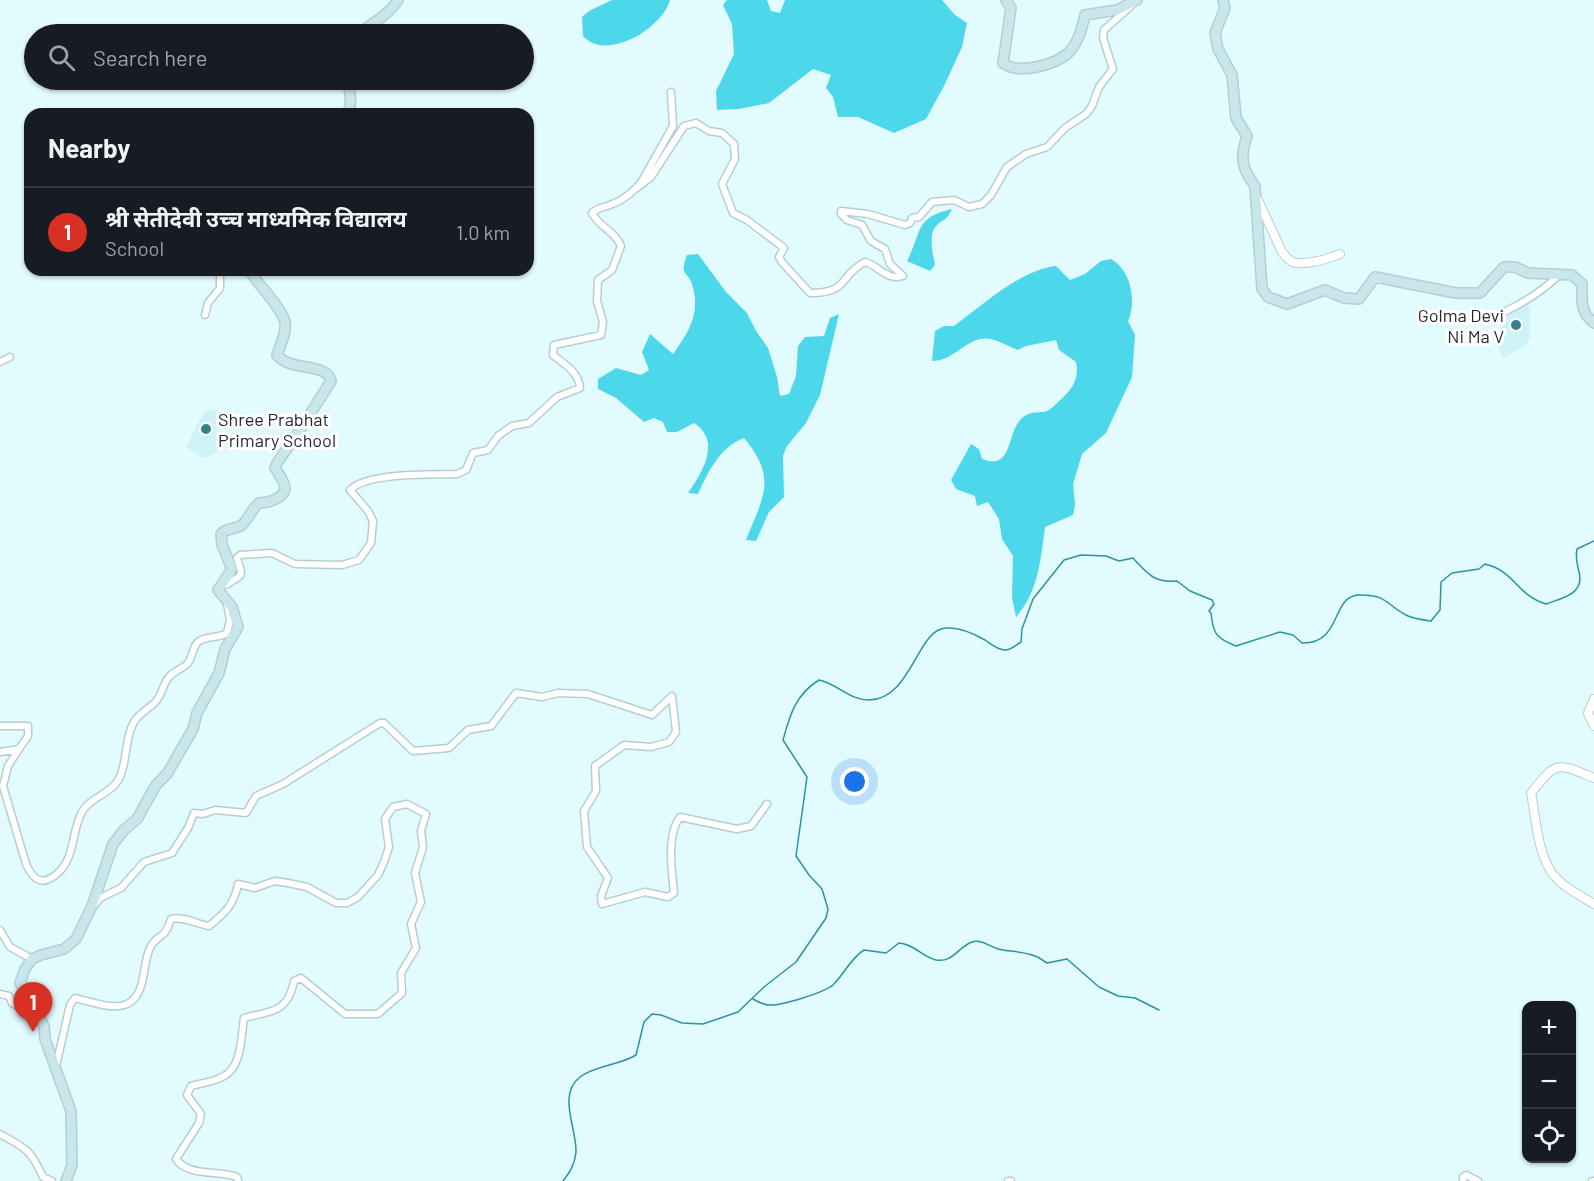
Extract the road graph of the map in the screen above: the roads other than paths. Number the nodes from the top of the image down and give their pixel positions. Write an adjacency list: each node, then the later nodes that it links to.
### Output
1 (398, 0): 5 (main road)
2 (1006, 0): 3 (main road)
3 (1137, 0): 9 (street)
4 (1223, 0): 10 (main road)
5 (373, 24)
6 (349, 90): 8 (main road)
7 (672, 92): 9 (street)
8 (350, 108)
9 (637, 188): 20 (street)
10 (1257, 197): 11 (street); 12 (main road)
11 (1340, 254)
12 (1561, 274): 15 (street); 17 (main road)
13 (220, 276): 16 (street)
14 (253, 276): 20 (main road)
15 (1504, 312)
16 (205, 315)
17 (1594, 323)
18 (10, 357): 19 (street)
19 (0, 362)
20 (219, 586): 21 (main road)
21 (226, 601): 25 (street); 30 (main road)
22 (1594, 699): 24 (street)
23 (0, 726): 25 (street)
24 (1594, 726)
25 (19, 749): 26 (street)
26 (0, 752)
27 (1594, 778): 29 (street)
28 (767, 804): 30 (street)
29 (1594, 904)
30 (92, 906): 32 (main road)
31 (0, 930): 32 (street)
32 (32, 959): 34 (main road)
33 (0, 994): 34 (street)
34 (29, 1002): 35 (main road)
35 (56, 1070): 38 (main road); 39 (street)
36 (0, 1134): 37 (street)
37 (52, 1181)
38 (66, 1181)
39 (238, 1181)
40 (1463, 1181): 41 (street)
41 (1478, 1181)

